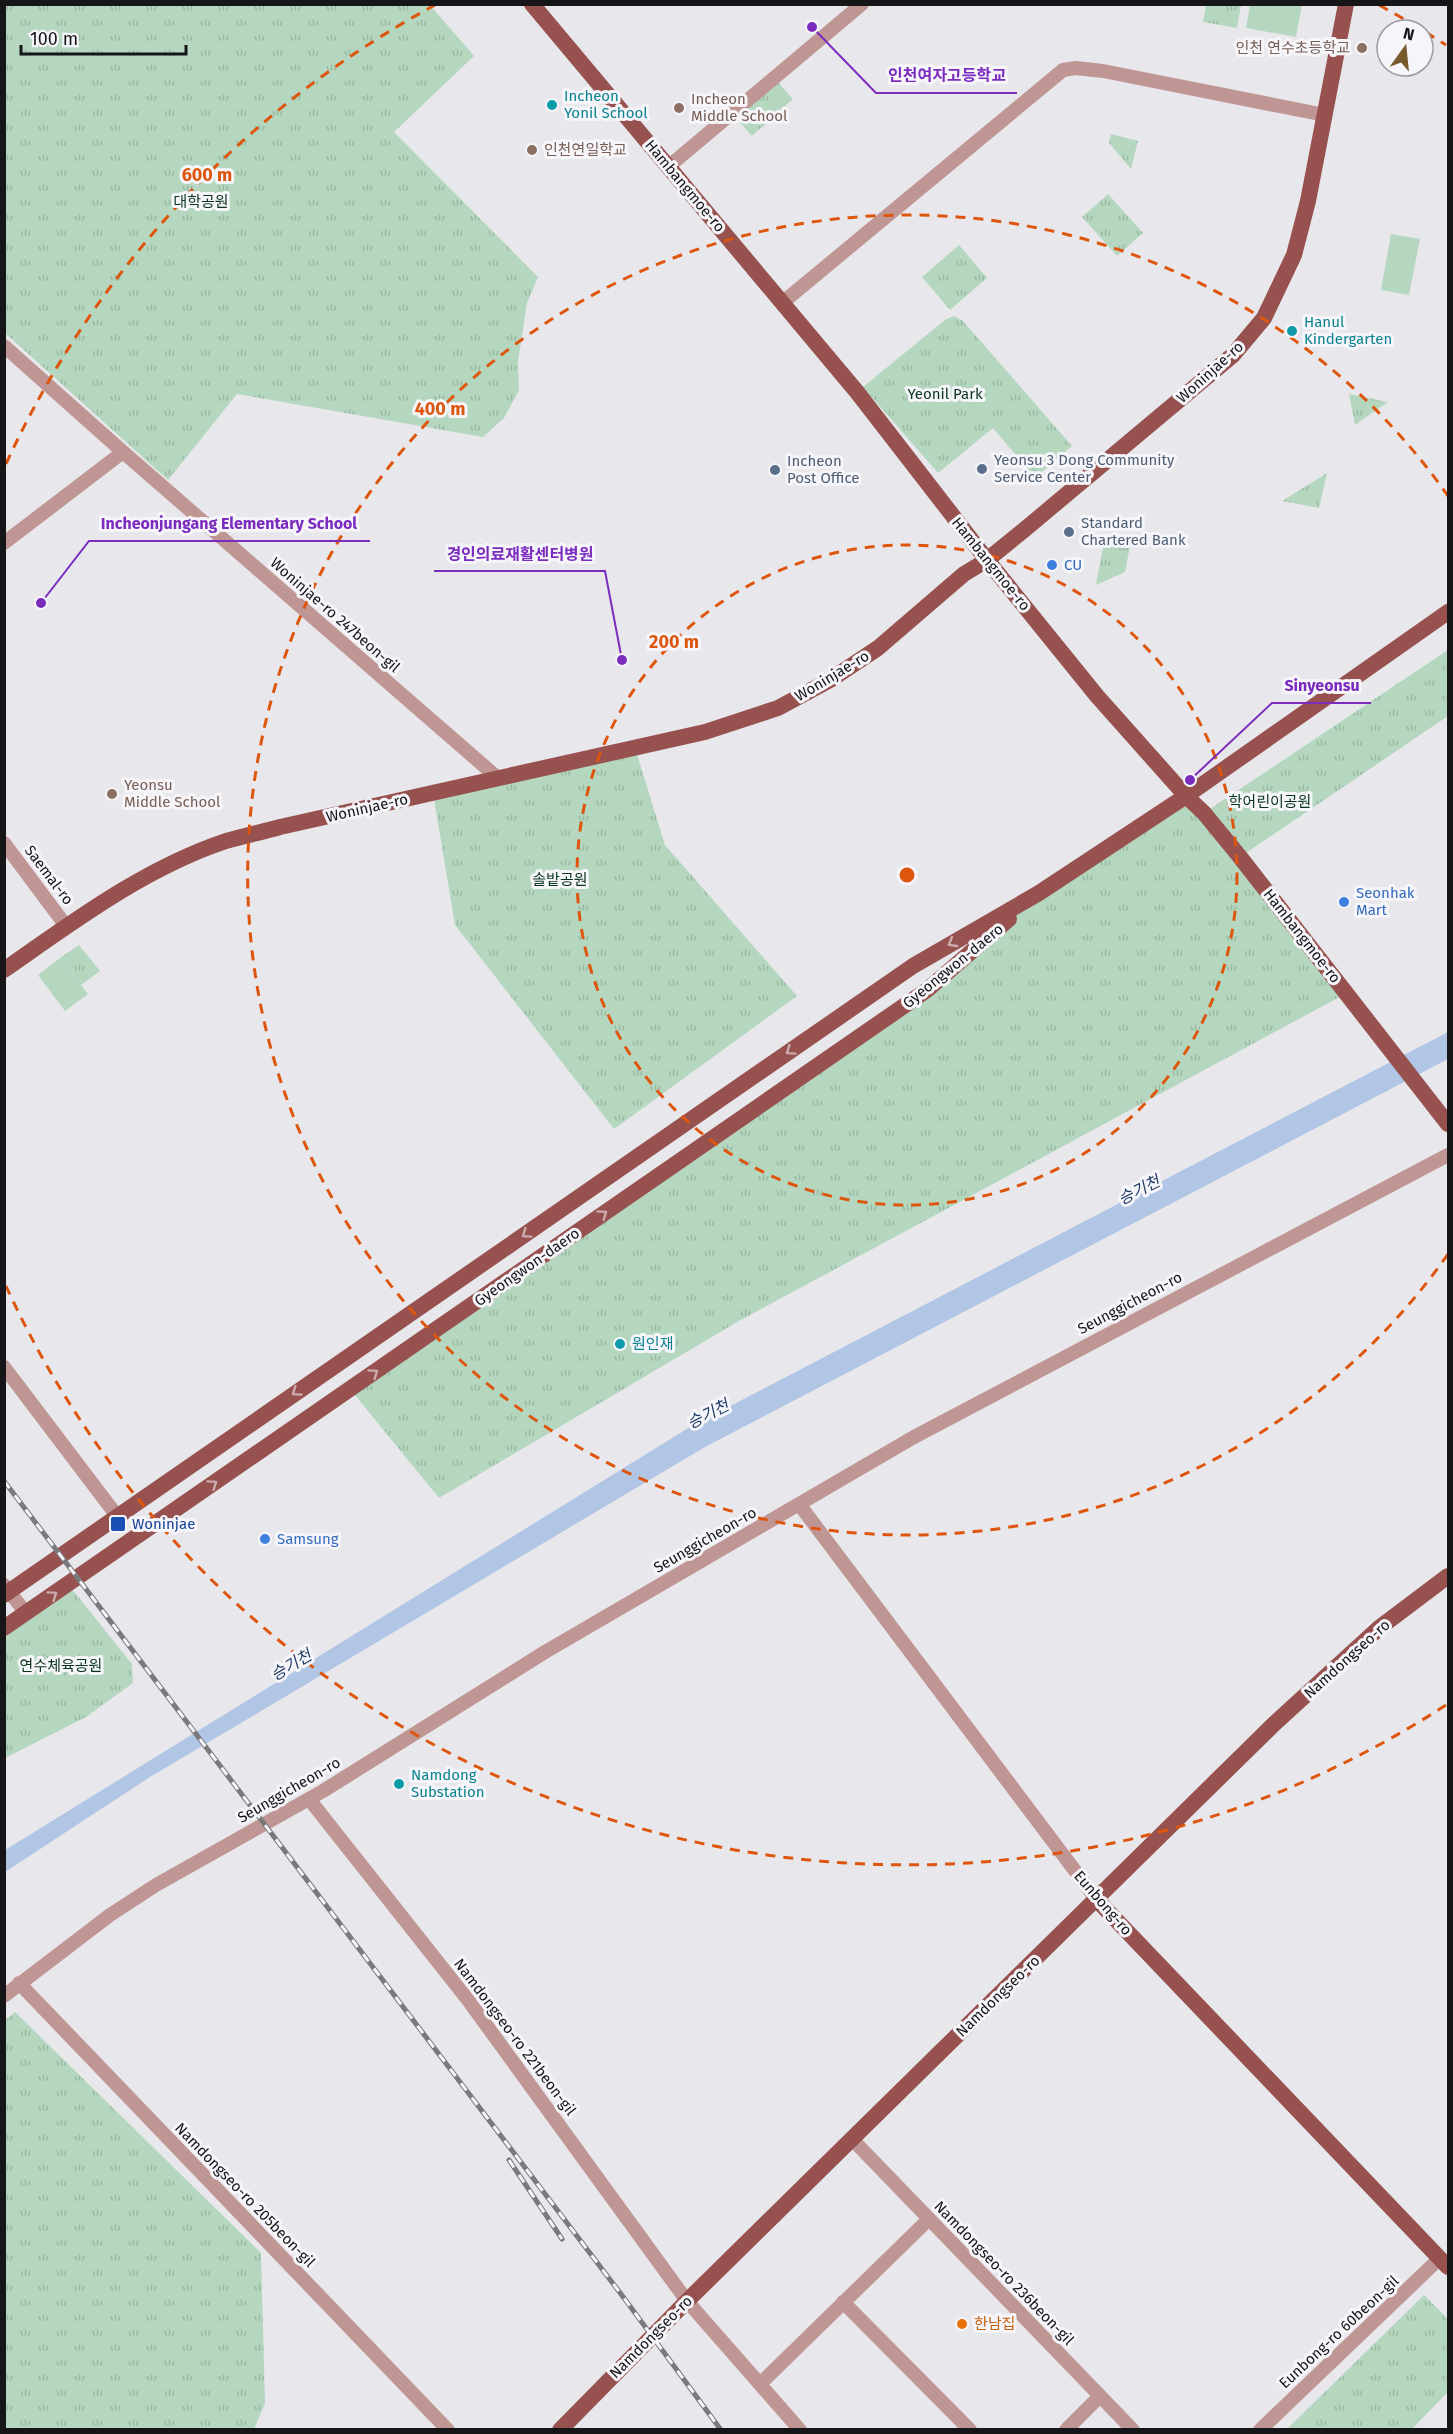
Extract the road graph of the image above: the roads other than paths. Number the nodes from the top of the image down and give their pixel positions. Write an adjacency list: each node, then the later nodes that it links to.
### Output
1 (532, 4): 5 (main road, Hambangmoe-ro)
2 (862, 4): 5 (street)
3 (1346, 4): 4 (main road, Woninjae-ro)
4 (1325, 115): 6 (street); 10 (main road, Woninjae-ro)
5 (668, 167): 6 (main road, Hambangmoe-ro)
6 (782, 303): 10 (main road, Hambangmoe-ro)
7 (4, 346): 8 (street, Woninjae-ro 247beon-gil)
8 (123, 452): 9 (street); 12 (street, Woninjae-ro 247beon-gil)
9 (4, 543)
10 (987, 560): 12 (main road, Woninjae-ro); 13 (main road, Hambangmoe-ro)
11 (1449, 612): 13 (main road, Gyeongwon-daero)
12 (499, 779): 16 (main road, Woninjae-ro)
13 (1186, 796): 15 (main road, Gyeongwon-daero); 18 (main road, Hambangmoe-ro)
14 (4, 843): 16 (street, Saemal-ro)
15 (1039, 893): 22 (main road, Gyeongwon-daero, one-way to 22); 25 (main road, Gyeongwon-daero, one-way to 15)
16 (66, 926): 17 (main road, Woninjae-ro)
17 (4, 970)
18 (1449, 1124)
19 (1449, 1155): 21 (street, Seunggicheon-ro)
20 (4, 1367): 22 (street)
21 (799, 1504): 27 (street, Seunggicheon-ro); 28 (street, Eunbong-ro)
22 (117, 1516): 24 (main road, Gyeongwon-daero)
23 (1449, 1576): 28 (main road, Namdongseo-ro)
24 (6, 1590): 25 (street)
25 (26, 1613): 26 (main road, Gyeongwon-daero)
26 (4, 1628)
27 (309, 1799): 29 (street, Seunggicheon-ro); 34 (street, Namdongseo-ro 221beon-gil)
28 (1097, 1900): 31 (main road, Namdongseo-ro); 33 (main road, Eunbong-ro)
29 (19, 1983): 30 (street, Seunggicheon-ro); 38 (street, Namdongseo-ro 205beon-gil)
30 (4, 1996)
31 (852, 2139): 32 (street, Namdongseo-ro 236beon-gil); 34 (main road, Namdongseo-ro)
32 (929, 2219): 35 (street); 37 (street, Namdongseo-ro 236beon-gil)
33 (1444, 2262): 44 (street, Eunbong-ro 60beon-gil)
34 (687, 2301): 36 (street, Namdongseo-ro 221beon-gil); 39 (main road, Namdongseo-ro)
35 (843, 2302): 36 (street); 41 (street)
36 (760, 2384): 40 (street, Namdongseo-ro 221beon-gil)
37 (1100, 2396): 42 (street); 43 (street, Namdongseo-ro 236beon-gil)
38 (448, 2430)
39 (560, 2430)
40 (801, 2430)
41 (970, 2430)
42 (1066, 2430)
43 (1133, 2430)
44 (1260, 2430)

